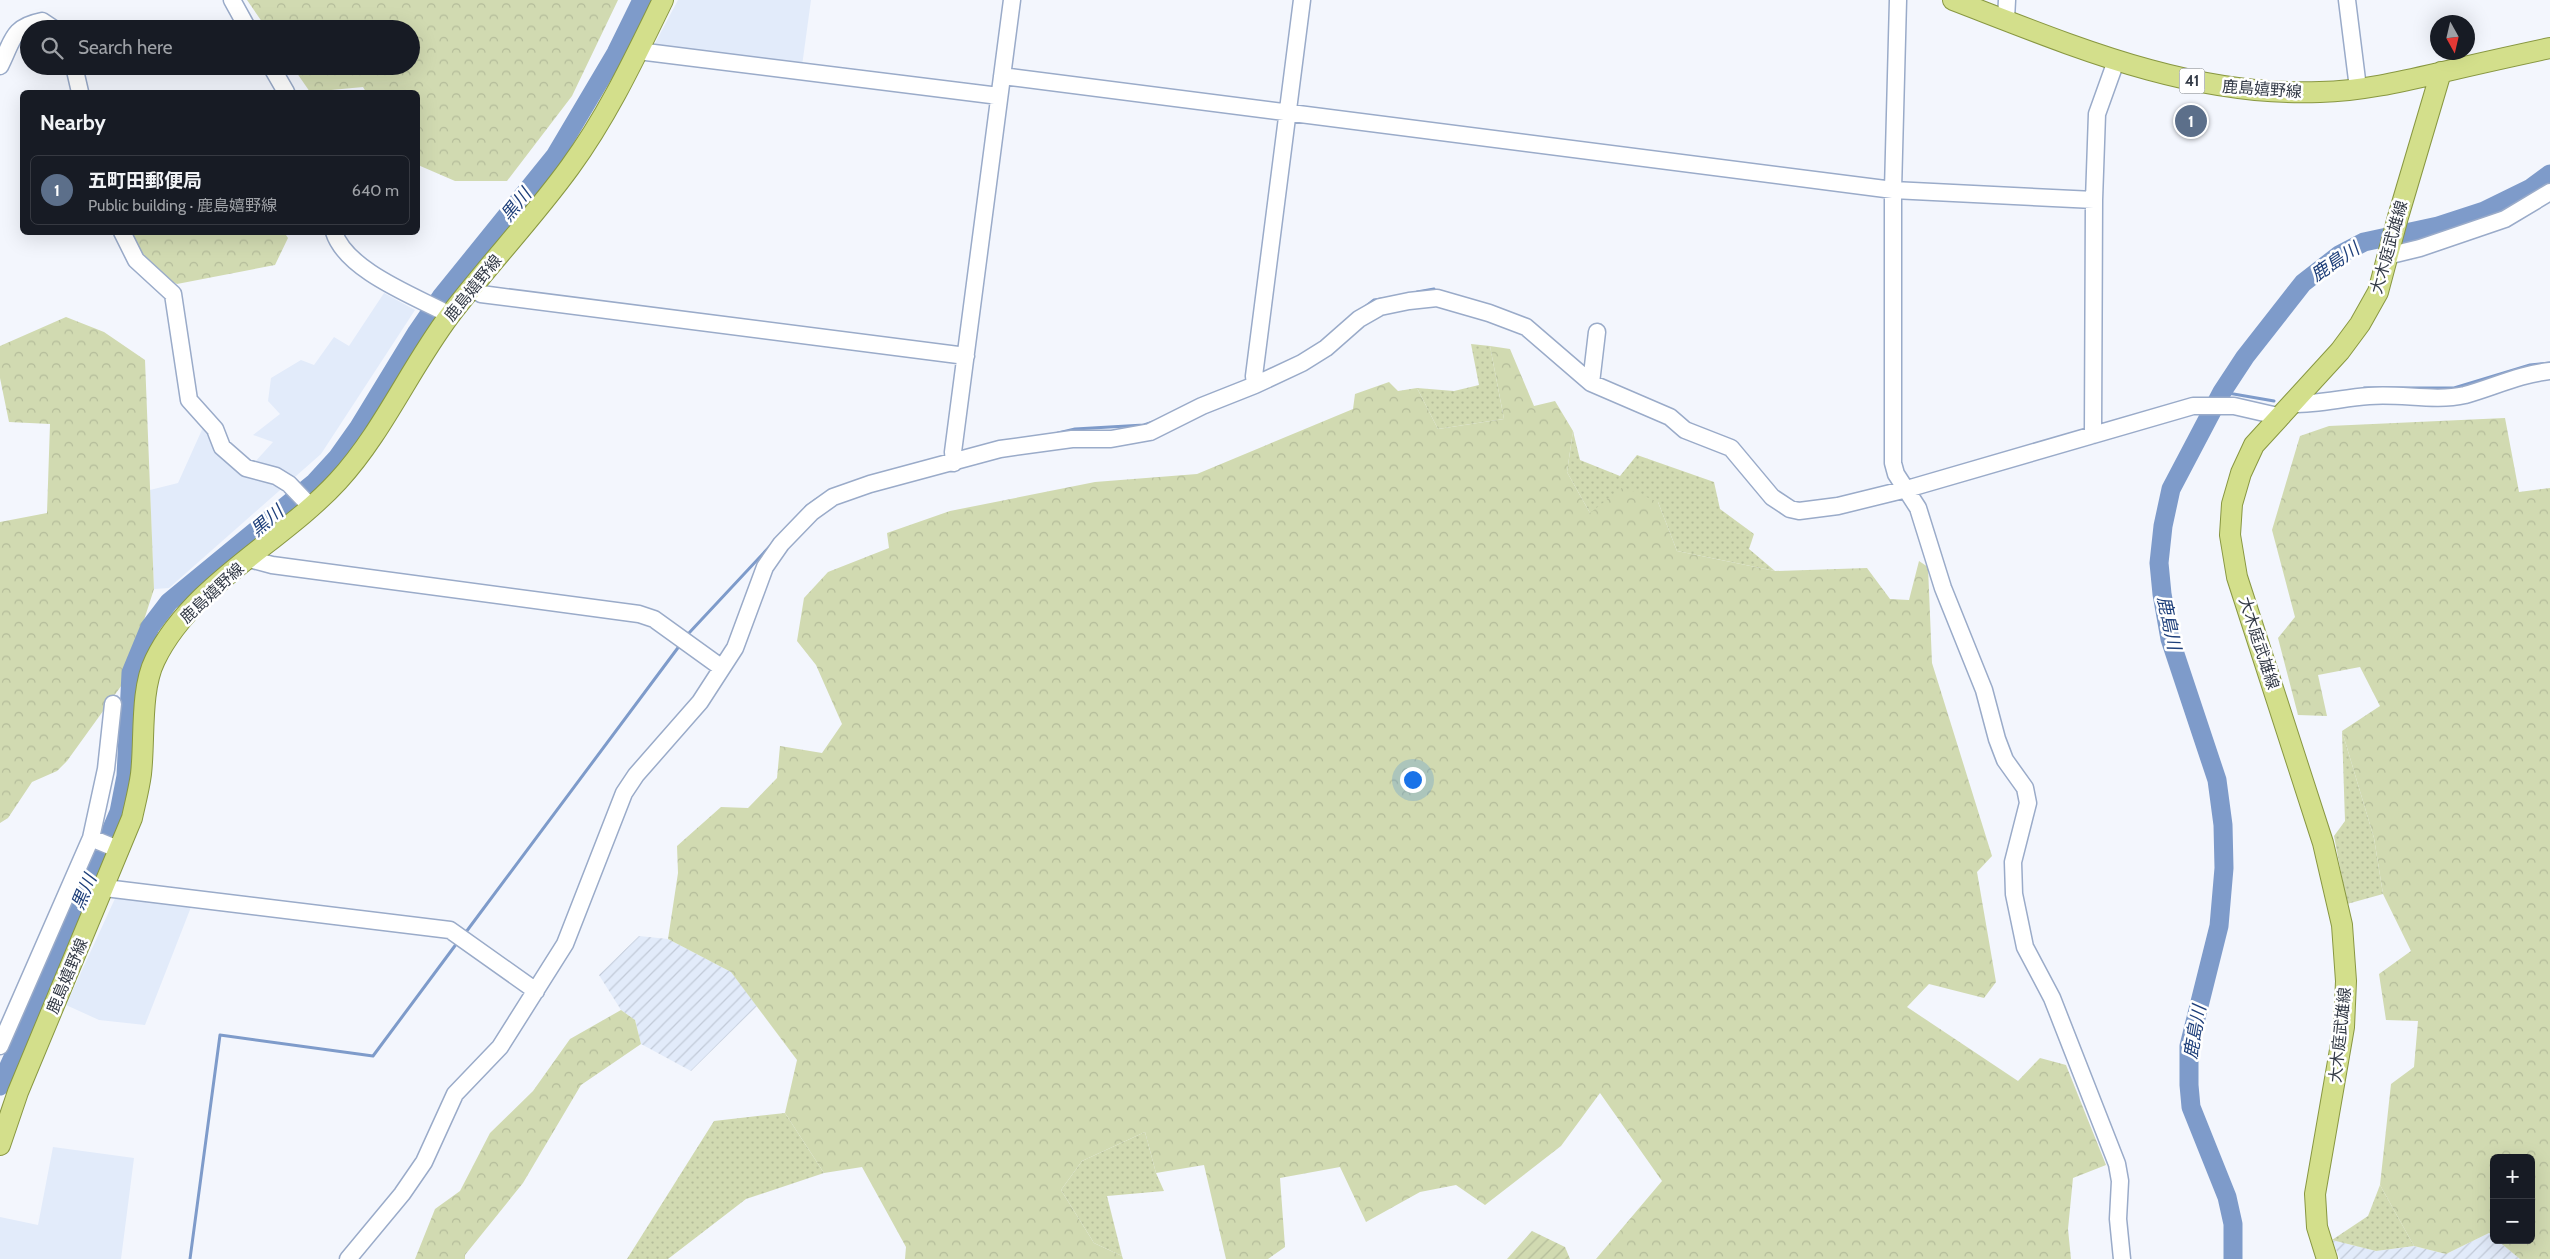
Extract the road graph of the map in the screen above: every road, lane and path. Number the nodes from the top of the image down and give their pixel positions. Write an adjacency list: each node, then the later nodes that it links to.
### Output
1 (232, 0): 9 (street)
2 (663, 0): 12 (main road, 鹿島嬉野線)
3 (1012, 0): 18 (street)
4 (1302, 0): 23 (street)
5 (1898, 0): 24 (street)
6 (1953, 0): 8 (main road, 鹿島嬉野線 / 41)
7 (2347, 0): 19 (street)
8 (2007, 10): 13 (main road, 鹿島嬉野線 / 41)
9 (243, 20)
10 (20, 29): 14 (street)
11 (2550, 48): 15 (main road, 鹿島嬉野線 / 41)
12 (638, 52): 22 (street); 30 (main road, 鹿島嬉野線)
13 (2116, 61): 19 (main road, 鹿島嬉野線 / 41); 26 (street)
14 (0, 66)
15 (2441, 72): 19 (main road, 鹿島嬉野線 / 41); 29 (main road, 大木庭武雄線)
16 (76, 75): 20 (street)
17 (276, 75): 21 (street)
18 (1002, 76): 22 (street); 23 (street)
19 (2358, 88)
20 (80, 90)
21 (285, 90)
22 (999, 96): 33 (street)
23 (1287, 111): 24 (street); 36 (street)
24 (1893, 190): 26 (street); 40 (street)
25 (2550, 192): 29 (street)
26 (2094, 200): 38 (street)
27 (124, 235): 41 (street)
28 (336, 235): 31 (street)
29 (2386, 256): 37 (main road, 大木庭武雄線)
30 (474, 288): 31 (main road, 鹿島嬉野線); 33 (street)
31 (450, 315): 41 (main road, 鹿島嬉野線)
32 (1597, 332): 35 (street)
33 (966, 356): 39 (street)
34 (2550, 371): 37 (street)
35 (1591, 383): 36 (street); 40 (street)
36 (1255, 386): 39 (street)
37 (2287, 410): 38 (street); 53 (main road, 大木庭武雄線)
38 (2093, 435): 40 (street)
39 (954, 463): 43 (street)
40 (1907, 489): 52 (street)
41 (311, 507): 42 (main road, 鹿島嬉野線)
42 (249, 559): 43 (street); 46 (main road, 鹿島嬉野線)
43 (722, 668): 48 (street)
44 (113, 704): 45 (street)
45 (94, 839): 46 (street); 49 (street)
46 (116, 848): 47 (main road, 鹿島嬉野線)
47 (104, 888): 48 (street); 50 (main road, 鹿島嬉野線)
48 (536, 992): 51 (street)
49 (0, 1046)
50 (0, 1145)
51 (348, 1259)
52 (2122, 1259)
53 (2327, 1259)

